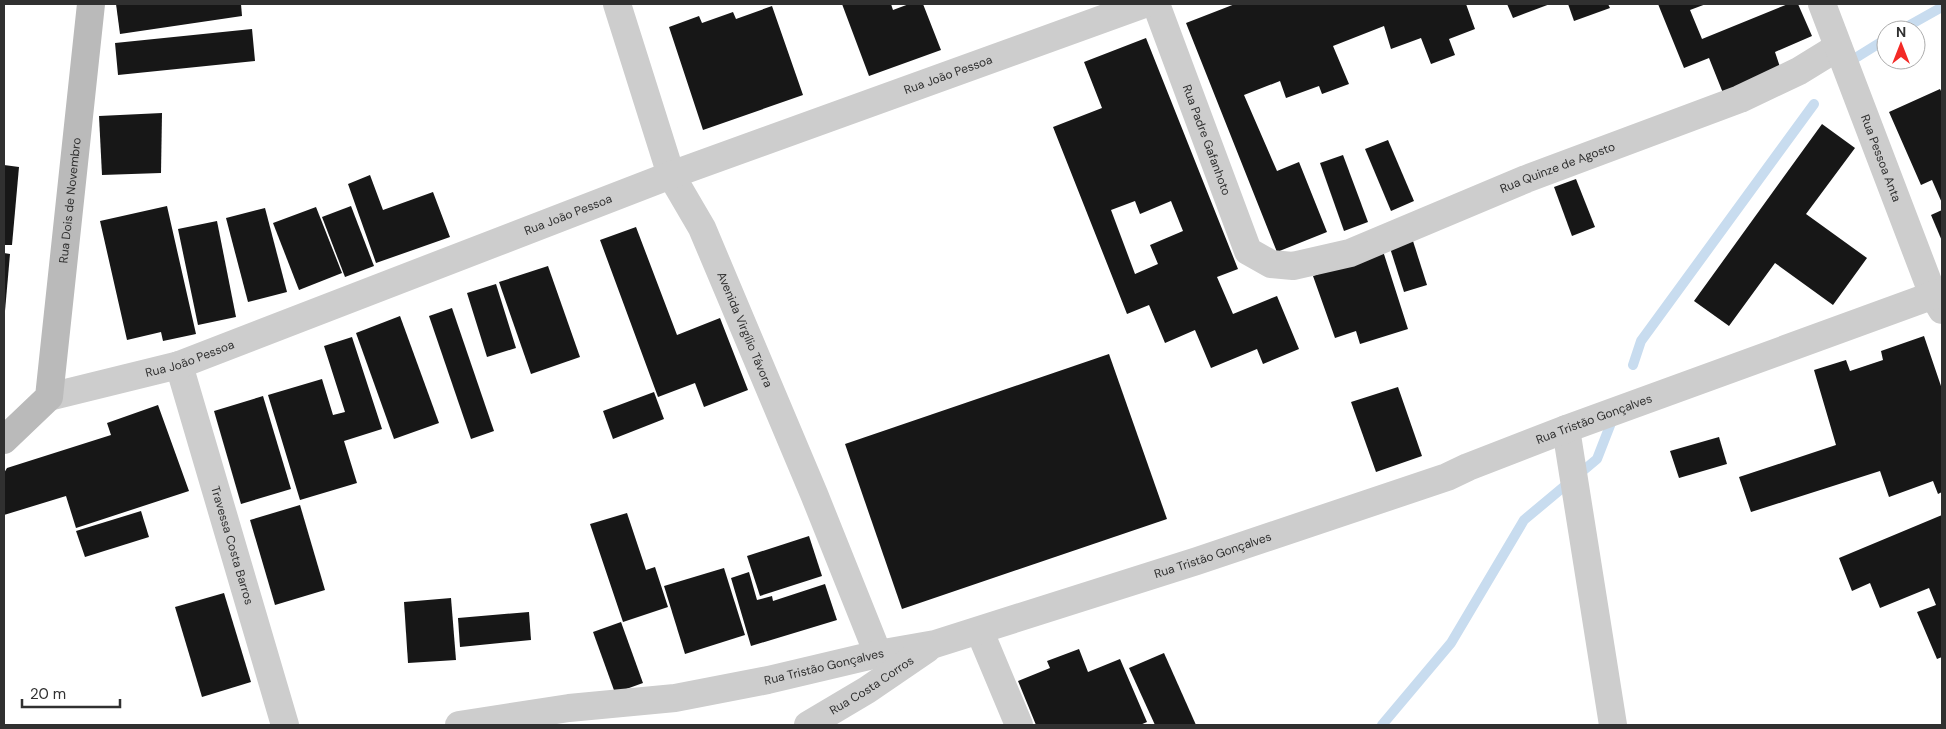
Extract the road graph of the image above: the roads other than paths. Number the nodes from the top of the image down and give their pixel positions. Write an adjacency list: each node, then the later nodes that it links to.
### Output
1 (91, 4): 11 (street, Rua Dois de Novembro)
2 (617, 4): 7 (street, Avenida Virgílio Távora)
3 (1144, 4): 7 (street, Rua João Pessoa)
4 (1156, 4): 8 (street, Rua Padre Gafanhoto)
5 (1822, 4): 6 (street, Rua Pessoa Anta)
6 (1838, 47): 8 (street, Rua Quinze de Agosto); 9 (street, Rua Pessoa Anta)
7 (671, 175): 10 (street, Rua João Pessoa); 16 (street, Avenida Virgílio Távora)
8 (1271, 264)
9 (1939, 299): 12 (street, Rua Tristão Gonçalves)
10 (179, 365): 11 (street, Rua João Pessoa); 18 (street, Travessa Costa Barros)
11 (50, 397): 13 (street, Rua João Pessoa)
12 (1566, 429): 14 (street, Rua Tristão Gonçalves); 22 (street)
13 (4, 440)
14 (980, 632): 15 (street, Rua Tristão Gonçalves); 21 (street)
15 (935, 644): 16 (street, Rua Tristão Gonçalves); 20 (street, Rua Costa Corros)
16 (878, 654): 17 (street, Rua Tristão Gonçalves)
17 (571, 717): 19 (street, Rua Tristão Gonçalves)
18 (285, 725)
19 (459, 725)
20 (808, 725)
21 (1019, 725)
22 (1613, 725)

